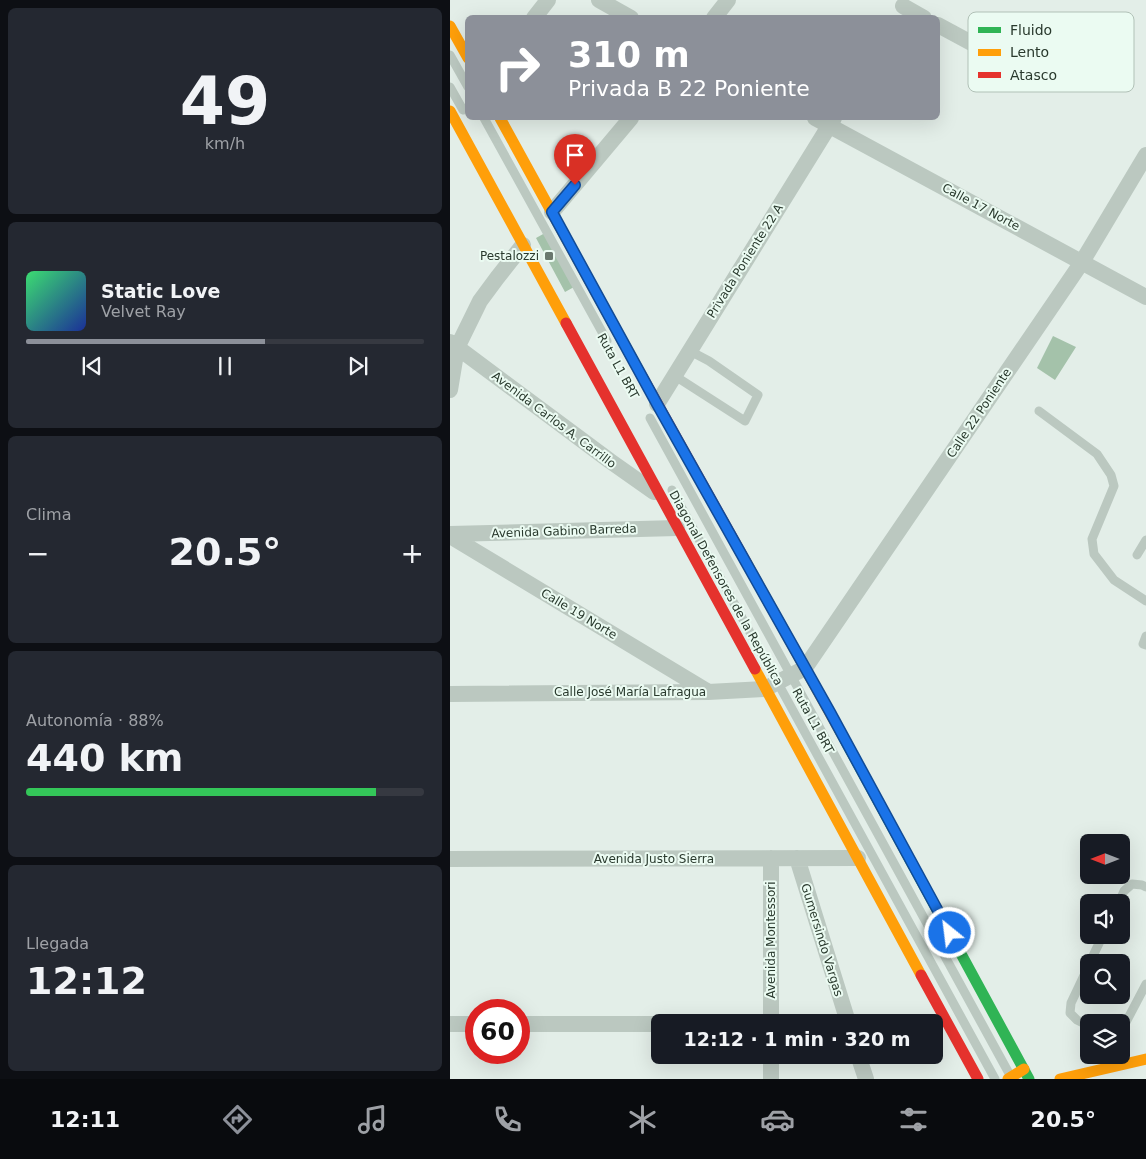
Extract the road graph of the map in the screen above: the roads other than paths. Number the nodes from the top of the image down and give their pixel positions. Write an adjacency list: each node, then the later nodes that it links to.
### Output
1 (548, 0): 5 (street)
2 (598, 0): 6 (street)
3 (728, 0): 7 (street)
4 (902, 8): 8 (street)
5 (536, 15)
6 (626, 15)
7 (716, 15)
8 (917, 15)
9 (450, 26): 12 (main road)
10 (940, 26): 11 (street)
11 (968, 41)
12 (465, 53)
13 (450, 55): 14 (lane)
14 (465, 82)
15 (450, 87): 16 (lane)
16 (456, 120): 23 (main road, Diagonal Defensores de la República)
17 (485, 120): 28 (lane, Ruta L1 BRT)
18 (501, 120): 22 (main road, Diagonal Defensores de la República)
19 (629, 120): 22 (street)
20 (826, 120): 24 (street, Calle 17 Norte); 27 (street, Privada Poniente 22 A)
21 (1146, 155): 24 (street, Calle 22 Poniente)
22 (552, 212): 31 (main road, Diagonal Defensores de la República)
23 (523, 245): 26 (street); 33 (main road, Diagonal Defensores de la República)
24 (1082, 262): 25 (street, Calle 17 Norte); 41 (street, Calle 22 Poniente)
25 (1146, 297)
26 (454, 345): 30 (street); 33 (street, Avenida Carlos A. Carrillo)
27 (690, 351): 29 (street, Privada Poniente 22 A); 29 (lane)
28 (614, 352)
29 (674, 376): 31 (street, Privada Poniente 22 A)
30 (450, 390)
31 (652, 409): 41 (main road, Diagonal Defensores de la República)
32 (1039, 411): 38 (lane)
33 (664, 490): 34 (main road, Diagonal Defensores de la República); 41 (lane, Ruta L1 BRT)
34 (678, 528): 35 (street, Avenida Gabino Barreda); 41 (main road, Diagonal Defensores de la República)
35 (450, 535): 42 (street, Calle 19 Norte)
36 (1146, 540): 37 (lane)
37 (1138, 555)
38 (1146, 601)
39 (1146, 636): 40 (lane)
40 (1146, 645)
41 (785, 678): 42 (street, Calle José María Lafragua); 46 (main road, Diagonal Defensores de la República); 63 (main road, Diagonal Defensores de la República); 64 (lane, Ruta L1 BRT); 68 (lane, Ruta L1 BRT)
42 (708, 692): 43 (street, Calle José María Lafragua)
43 (450, 694)
44 (771, 858): 45 (street, Avenida Justo Sierra); 47 (street, Avenida Justo Sierra); 52 (street, Avenida Montessori)
45 (797, 858): 46 (street, Avenida Justo Sierra); 53 (street, Gumersindo Vargas)
46 (858, 858): 67 (main road, Diagonal Defensores de la República)
47 (450, 859)
48 (1146, 887): 49 (lane)
49 (1123, 894)
50 (1080, 984): 55 (lane)
51 (1146, 984): 54 (lane)
52 (771, 1014)
53 (846, 1014)
54 (1130, 1014)
55 (1080, 1022)
56 (450, 1024): 57 (street)
57 (465, 1024)
58 (530, 1024): 59 (street)
59 (651, 1024)
60 (1146, 1059): 69 (main road)
61 (771, 1064): 65 (street)
62 (861, 1064): 66 (street)
63 (1027, 1074): 64 (main road)
64 (1010, 1078)
65 (771, 1079)
66 (866, 1079)
67 (978, 1079)
68 (995, 1079)
69 (1060, 1079)

